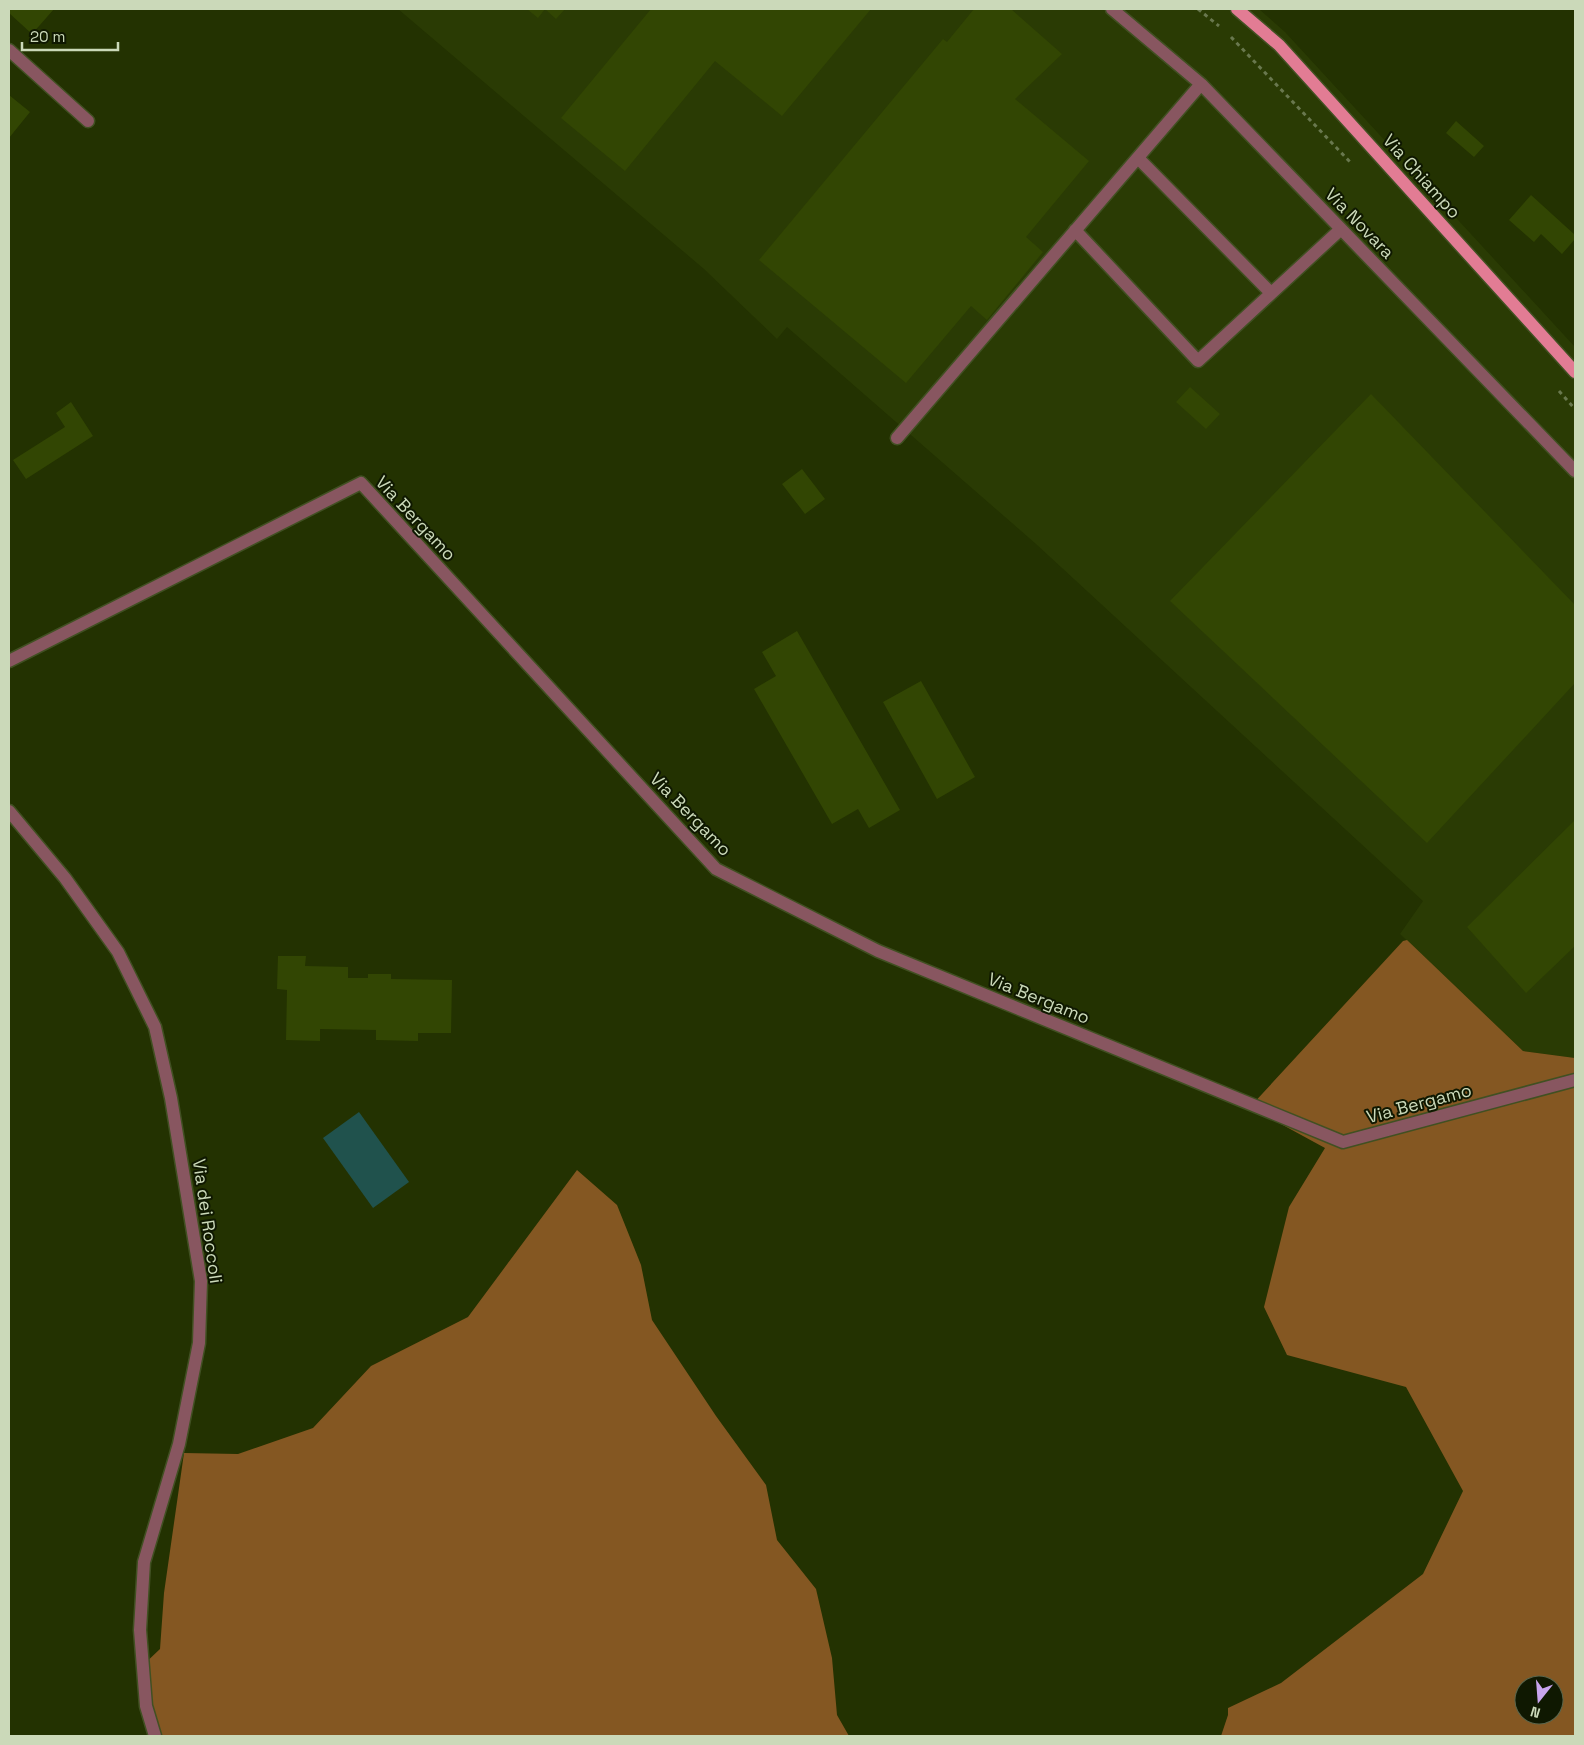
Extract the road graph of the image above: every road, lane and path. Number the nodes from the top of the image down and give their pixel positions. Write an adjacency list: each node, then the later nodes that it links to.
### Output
1 (1112, 9): 7 (street, Via Novara)
2 (1198, 9): 4 (path)
3 (1237, 9): 14 (main road, Via Chiampo)
4 (1220, 27)
5 (1228, 34): 10 (path)
6 (9, 50): 8 (street)
7 (1201, 84): 9 (street); 11 (street, Via Novara)
8 (88, 121)
9 (1138, 158): 12 (street); 13 (street)
10 (1357, 169)
11 (1341, 228): 13 (street); 18 (street, Via Novara)
12 (1075, 230): 13 (street); 17 (street)
13 (1271, 293)
14 (1575, 372)
15 (1556, 387): 16 (path)
16 (1575, 409)
17 (897, 438)
18 (1575, 470)
19 (9, 661): 21 (street, Via Bergamo)
20 (9, 811): 22 (street, Via dei Roccoli)
21 (1575, 1080)
22 (155, 1736)

